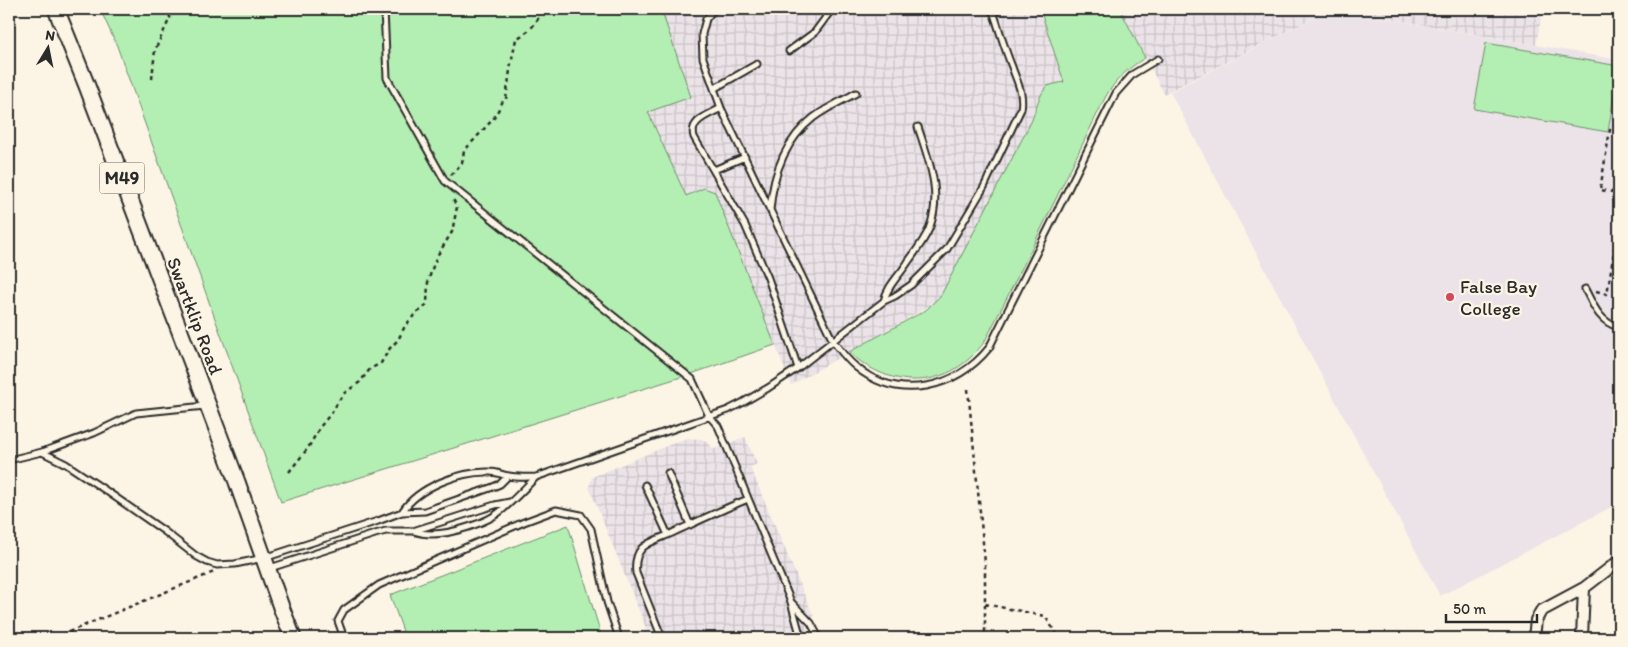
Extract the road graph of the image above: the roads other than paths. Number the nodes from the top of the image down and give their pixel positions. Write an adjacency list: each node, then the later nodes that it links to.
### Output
1 (56, 9): 21 (main road, Swartklip Road / M49)
2 (384, 9): 22 (lane)
3 (714, 9): 9 (lane)
4 (832, 9): 6 (lane)
5 (990, 9): 17 (lane)
6 (789, 51)
7 (1158, 59): 19 (lane)
8 (757, 64): 9 (lane)
9 (715, 88): 11 (lane)
10 (856, 93): 15 (lane)
11 (721, 108): 13 (lane); 14 (lane)
12 (918, 127): 17 (lane)
13 (745, 157): 14 (lane); 15 (lane)
14 (714, 170): 20 (lane)
15 (770, 211): 19 (lane)
16 (1585, 289): 18 (lane)
17 (884, 301): 19 (lane)
18 (1619, 327)
19 (833, 341): 20 (lane)
20 (798, 368): 22 (lane)
21 (208, 405): 23 (lane); 36 (main road, Swartklip Road / M49)
22 (709, 416): 27 (lane); 29 (lane)
23 (42, 452): 24 (lane); 36 (lane)
24 (9, 460)
25 (668, 473): 32 (lane)
26 (508, 476): 27 (lane); 31 (lane); 31 (lane)
27 (536, 477): 30 (lane)
28 (645, 485): 34 (lane)
29 (748, 500): 32 (lane); 38 (lane)
30 (510, 502): 33 (lane); 33 (lane)
31 (402, 512): 36 (lane)
32 (690, 524): 34 (lane)
33 (413, 531): 36 (lane)
34 (668, 535): 42 (lane)
35 (1619, 561): 37 (street)
36 (265, 563): 39 (main road, Swartklip Road / M49)
37 (1584, 588): 45 (street); 46 (street)
38 (791, 602): 43 (lane); 44 (lane)
39 (293, 638)
40 (344, 638): 41 (lane)
41 (619, 638)
42 (662, 638)
43 (801, 638)
44 (819, 638)
45 (1534, 638)
46 (1582, 638)

